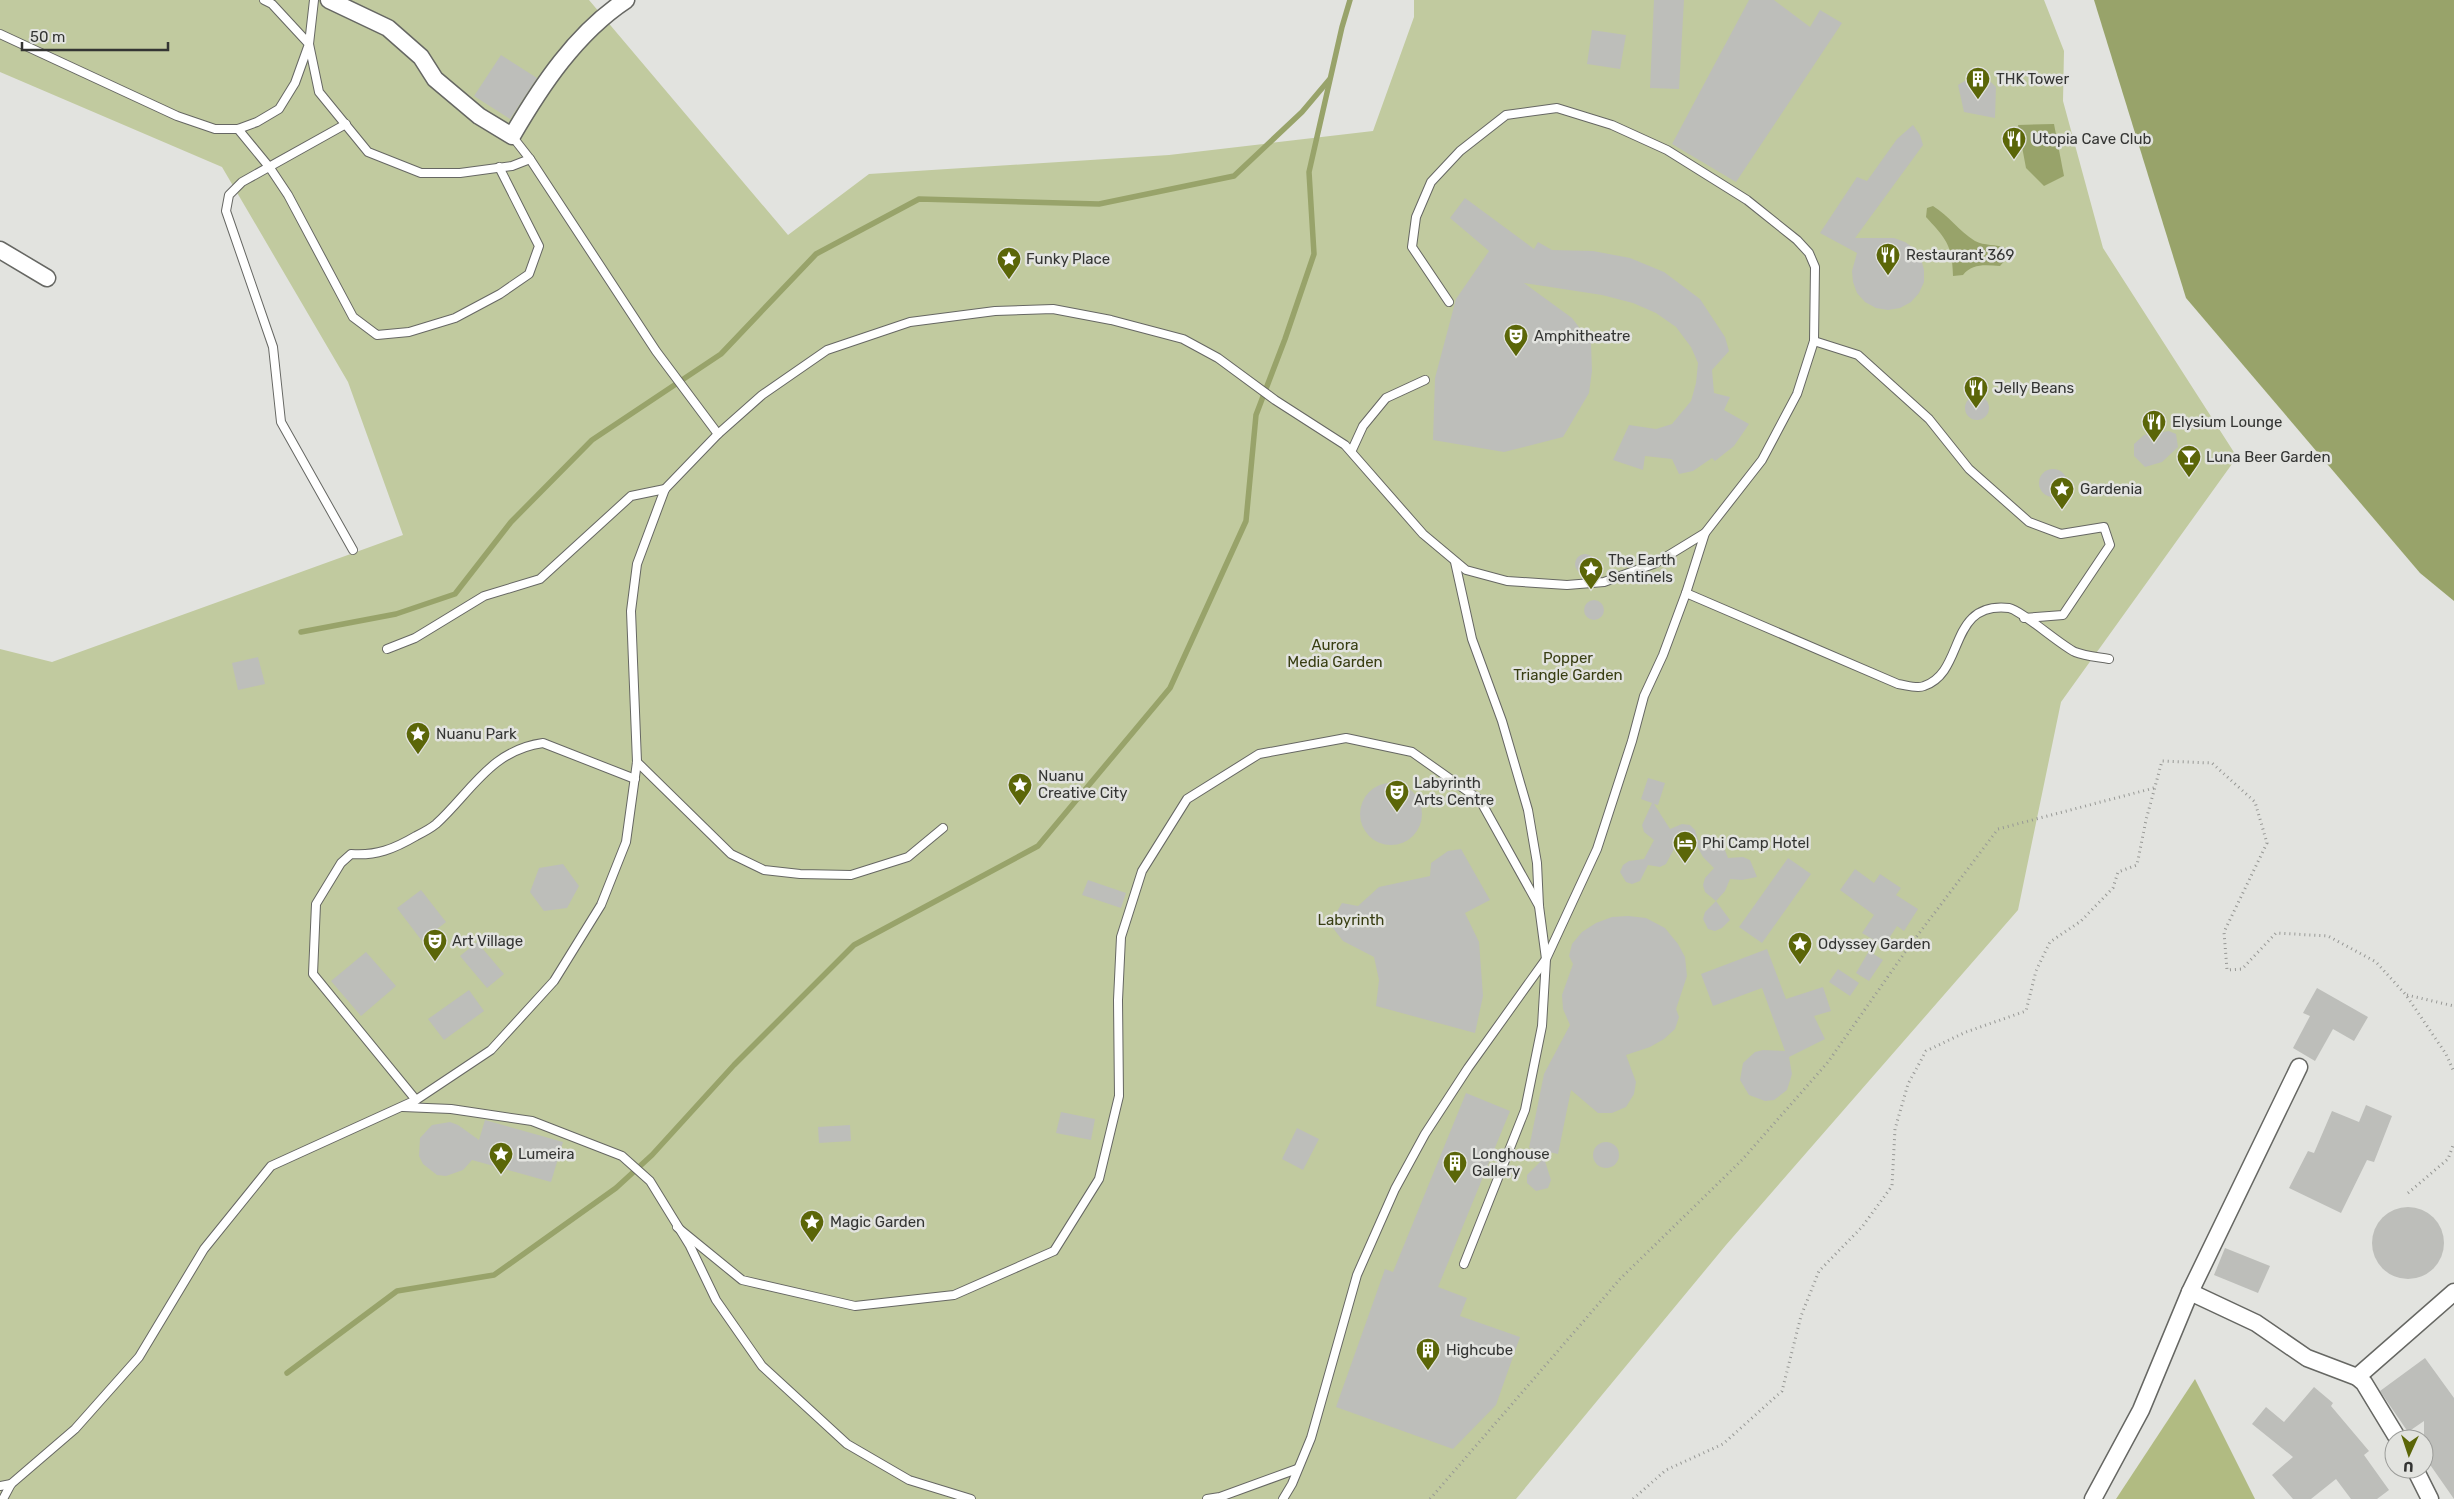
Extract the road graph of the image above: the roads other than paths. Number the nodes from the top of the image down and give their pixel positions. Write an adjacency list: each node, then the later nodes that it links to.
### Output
1 (264, 0): 6 (lane)
2 (314, 0): 6 (lane)
3 (329, 0): 9 (street)
4 (626, 0): 9 (street)
5 (0, 34): 8 (lane)
6 (309, 44): 7 (lane); 8 (lane)
7 (346, 124): 11 (lane); 12 (lane)
8 (238, 129): 12 (lane)
9 (512, 136): 10 (lane)
10 (530, 160): 11 (lane); 18 (lane)
11 (499, 167): 12 (lane)
12 (270, 168): 22 (lane)
13 (0, 250): 14 (street)
14 (47, 278)
15 (1449, 302): 16 (lane)
16 (1814, 341): 21 (lane); 25 (lane)
17 (1425, 380): 19 (lane)
18 (718, 434): 19 (lane); 20 (lane)
19 (1352, 450): 23 (lane)
20 (665, 489): 26 (lane); 28 (lane)
21 (1705, 533): 23 (lane); 24 (lane)
22 (353, 550)
23 (1455, 562): 31 (lane)
24 (1686, 593): 25 (lane); 32 (lane)
25 (2024, 618): 27 (lane)
26 (387, 649)
27 (2109, 659)
28 (638, 762): 29 (lane); 30 (lane)
29 (635, 779): 34 (lane); 34 (lane)
30 (943, 828)
31 (1539, 906): 32 (lane); 36 (lane)
32 (1546, 959): 37 (lane); 42 (lane)
33 (2299, 1067): 38 (street)
34 (416, 1100): 35 (lane)
35 (399, 1107): 36 (lane); 44 (lane)
36 (677, 1227): 47 (lane)
37 (1464, 1264)
38 (2190, 1292): 40 (street); 50 (street)
39 (2454, 1292): 40 (street)
40 (2357, 1377): 41 (street)
41 (2392, 1429)
42 (1297, 1469): 48 (lane); 49 (lane)
43 (2420, 1479): 51 (street)
44 (11, 1484): 45 (lane); 46 (lane)
45 (0, 1486)
46 (3, 1499)
47 (971, 1499)
48 (1207, 1499)
49 (1283, 1499)
50 (2093, 1499)
51 (2430, 1499)

